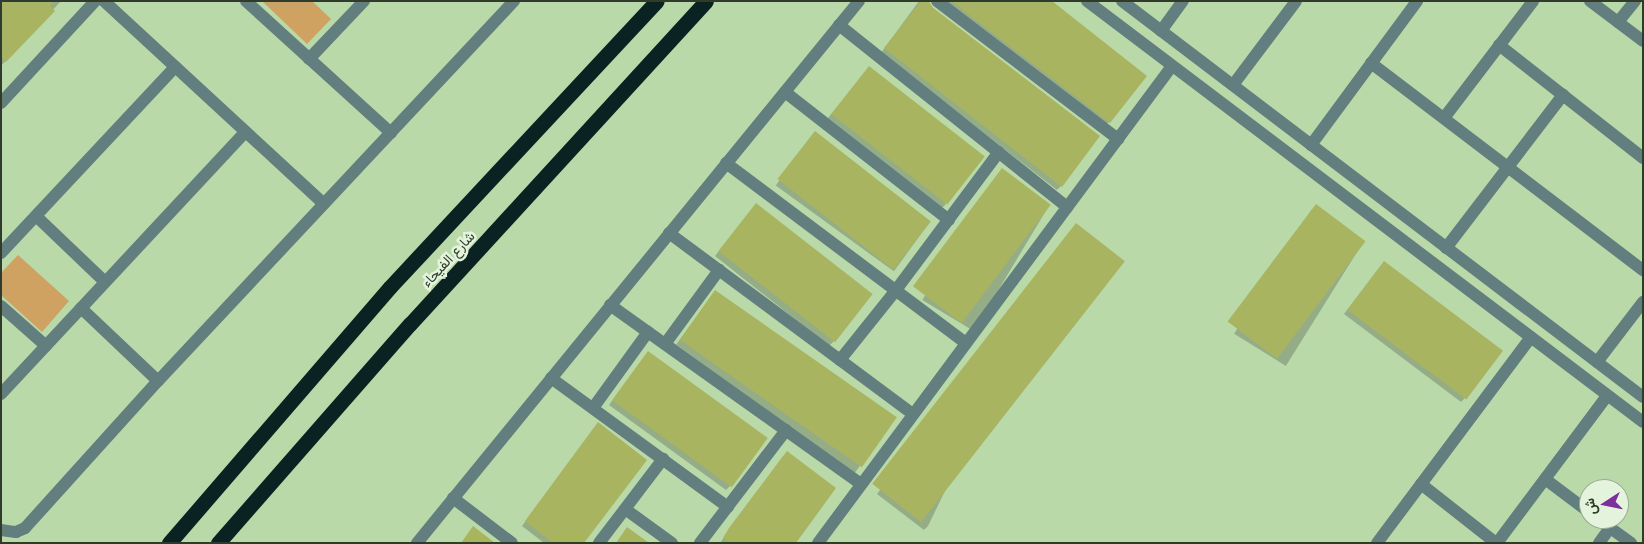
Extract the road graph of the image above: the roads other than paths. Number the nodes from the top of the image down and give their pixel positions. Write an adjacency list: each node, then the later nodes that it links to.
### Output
1 (95, 1): 30 (street)
2 (104, 1): 26 (street)
3 (246, 1): 23 (street)
4 (364, 1): 23 (street)
5 (514, 1): 33 (street)
6 (657, 1): 83 (highway, شارع الفيحاء)
7 (706, 1): 84 (highway, شارع الفيحاء)
8 (858, 1): 19 (street)
9 (937, 1): 34 (street)
10 (1087, 1): 25 (street)
11 (1122, 1): 20 (street)
12 (1183, 1): 20 (street)
13 (1296, 1): 27 (street)
14 (1417, 1): 24 (street)
15 (1533, 1): 22 (street)
16 (1590, 1): 18 (street)
17 (1635, 1): 18 (street)
18 (1618, 22): 21 (street)
19 (839, 25): 28 (street); 36 (street)
20 (1161, 31): 27 (street)
21 (1643, 41)
22 (1499, 46): 29 (street); 31 (street)
23 (309, 59): 33 (street)
24 (1371, 63): 31 (street); 35 (street)
25 (1172, 66): 34 (street); 57 (street)
26 (175, 67): 32 (street); 42 (street)
27 (1233, 85): 35 (street)
28 (785, 92): 38 (street); 43 (street)
29 (1563, 95): 37 (street); 39 (street)
30 (1, 103)
31 (1444, 118): 39 (street)
32 (245, 132): 40 (street); 50 (street)
33 (391, 133): 40 (street)
34 (1118, 139): 41 (street)
35 (1311, 145): 46 (street)
36 (999, 152): 41 (street); 43 (street)
37 (1643, 158)
38 (726, 164): 44 (street); 51 (street)
39 (1508, 167): 46 (street); 49 (street)
40 (324, 204): 64 (street)
41 (1067, 207): 58 (street)
42 (36, 216): 45 (street); 50 (street)
43 (948, 220): 51 (street)
44 (669, 233): 48 (street); 53 (street)
45 (6, 239): 47 (street)
46 (1446, 248): 62 (street)
47 (1, 253)
48 (719, 270): 59 (street); 61 (street)
49 (1643, 270)
50 (106, 282): 55 (street)
51 (896, 290): 58 (street); 61 (street)
52 (1643, 302): 62 (street)
53 (610, 305): 56 (street); 63 (street)
54 (1, 306): 60 (street)
55 (81, 308): 60 (street); 64 (street)
56 (648, 332): 59 (street); 68 (street)
57 (1531, 338): 66 (street); 75 (street)
58 (966, 343): 69 (street)
59 (665, 344): 71 (street)
60 (46, 346): 65 (street)
61 (840, 360): 69 (street)
62 (1597, 362): 67 (street)
63 (551, 378): 68 (street); 76 (street)
64 (158, 381): 82 (street)
65 (1, 394)
66 (1608, 396): 70 (street); 73 (street)
67 (1643, 397)
68 (592, 408): 72 (street)
69 (913, 414): 74 (street)
70 (1643, 422)
71 (786, 430): 74 (street); 78 (street)
72 (663, 459): 78 (street); 79 (street)
73 (1545, 479): 77 (street); 92 (street)
74 (861, 484): 90 (street)
75 (1421, 484): 91 (street); 92 (street)
76 (453, 498): 85 (street); 86 (street)
77 (1579, 504)
78 (728, 507): 89 (street)
79 (625, 509): 87 (street); 88 (street)
80 (1609, 529): 93 (street)
81 (1611, 529): 94 (street)
82 (1, 530)
83 (169, 543)
84 (218, 543)
85 (416, 543)
86 (512, 543)
87 (599, 543)
88 (672, 543)
89 (700, 543)
90 (818, 543)
91 (1377, 543)
92 (1496, 543)
93 (1599, 543)
94 (1631, 543)

